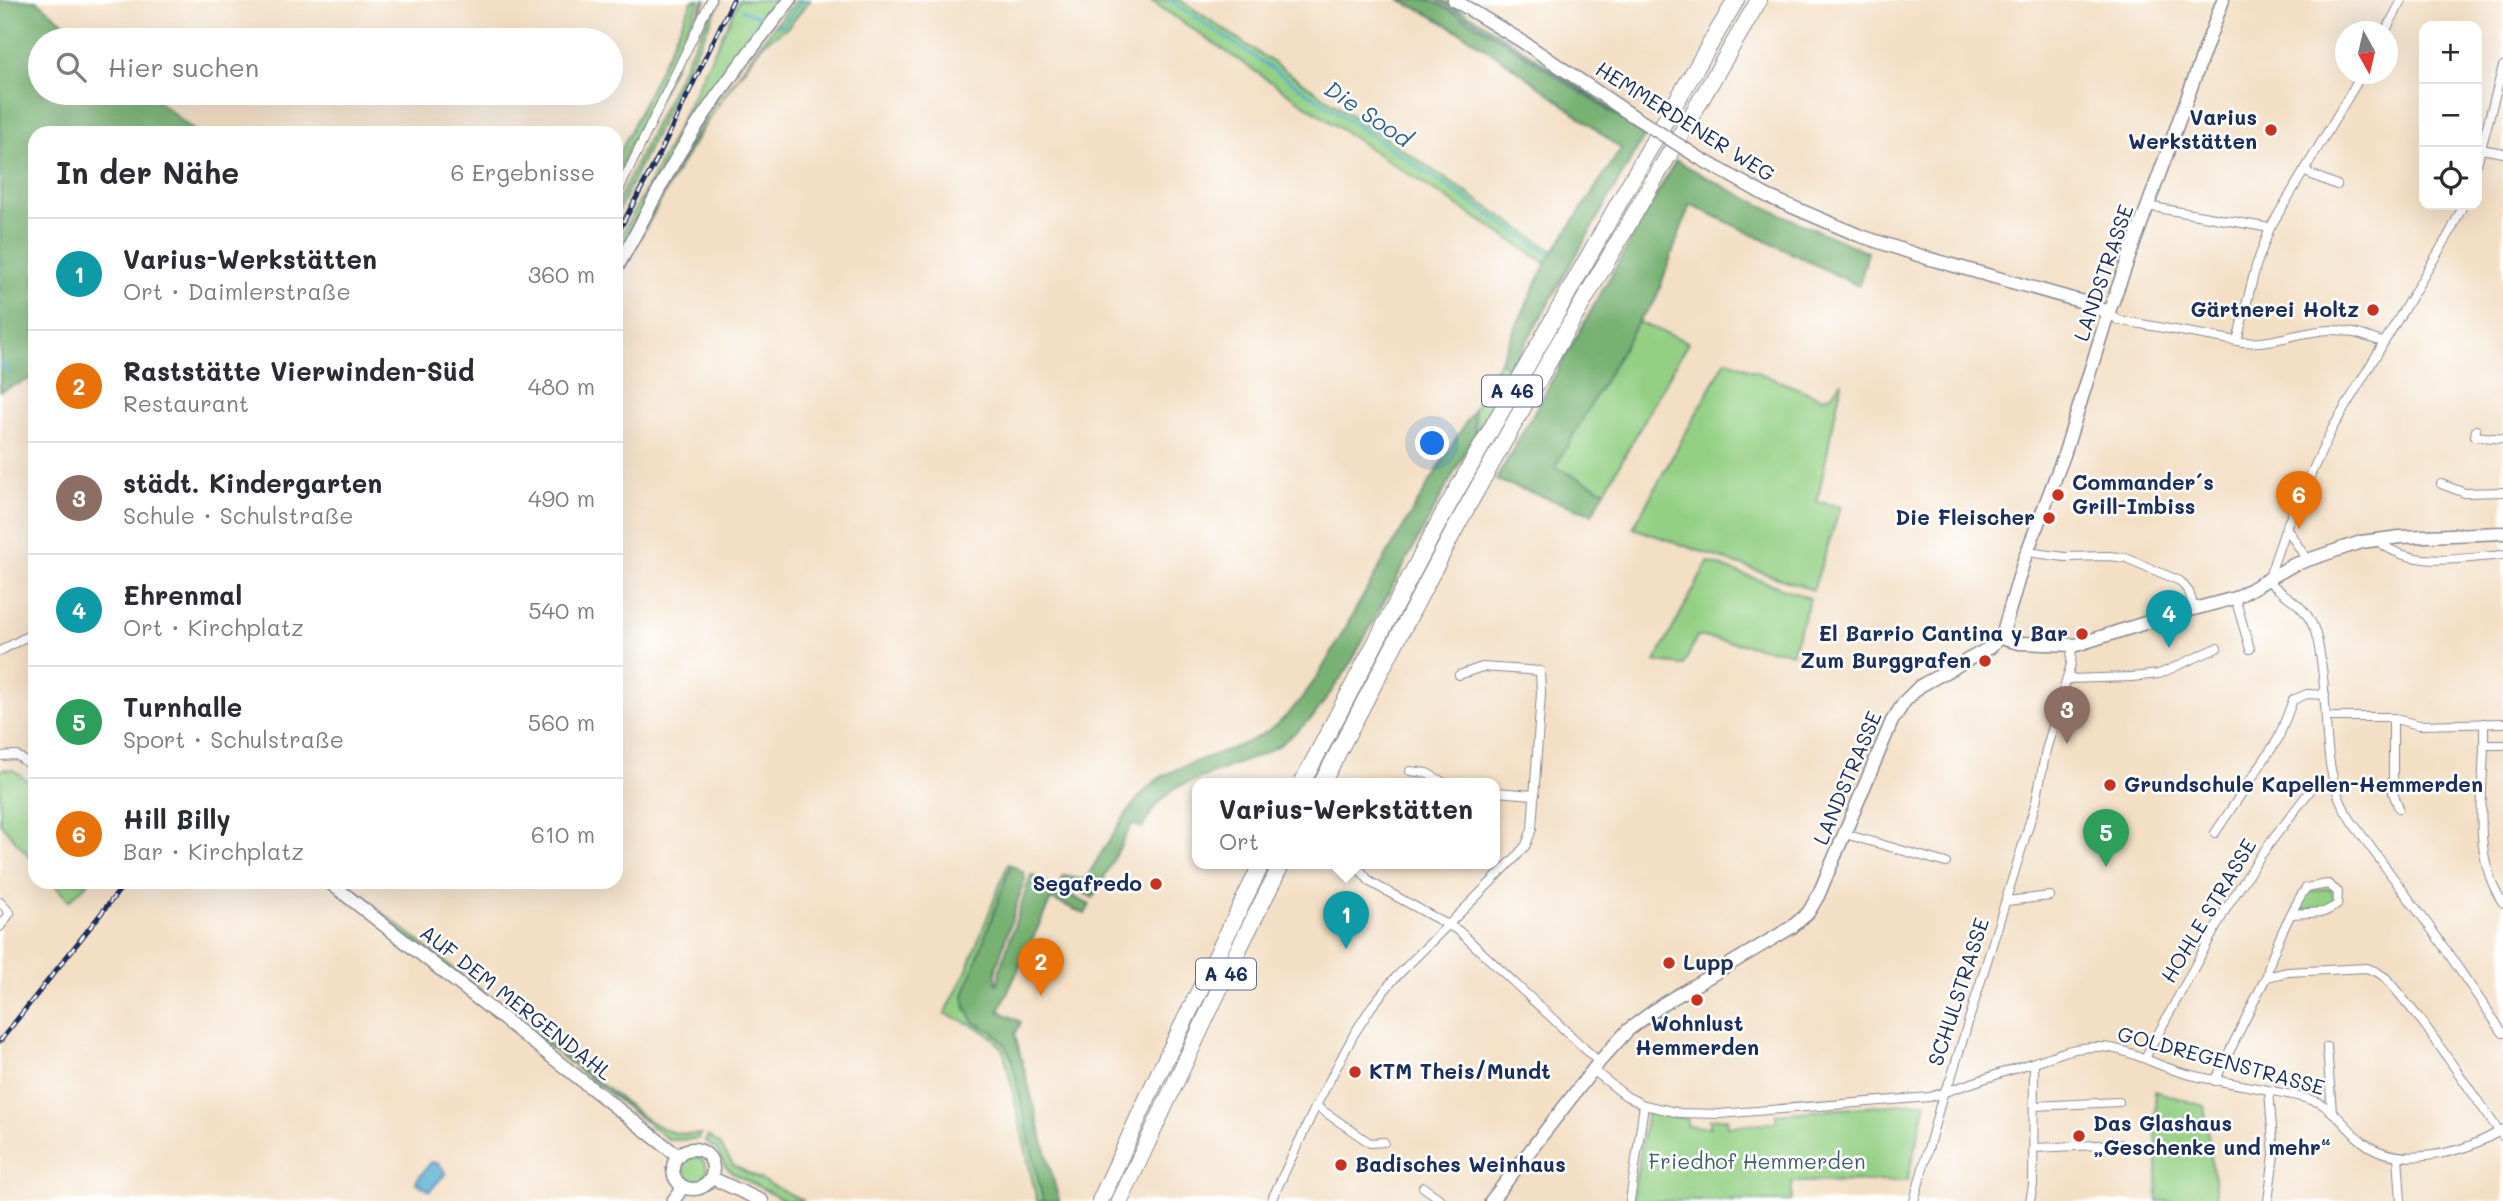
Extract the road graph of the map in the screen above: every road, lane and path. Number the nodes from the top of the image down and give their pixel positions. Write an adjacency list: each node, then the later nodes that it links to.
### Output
1 (711, 0): 14 (street)
2 (790, 0): 19 (street)
3 (1454, 0): 20 (street, HEMMERDENER WEG, bridge)
4 (1736, 0): 54 (highway, A 46)
5 (1759, 0): 55 (highway, A 46)
6 (2223, 0): 16 (street, LANDSTRASSE)
7 (2402, 0): 8 (street)
8 (2391, 21)
9 (2503, 66): 11 (street)
10 (2356, 84): 13 (street)
11 (2482, 149): 12 (street)
12 (2503, 153)
13 (2305, 172): 15 (street); 18 (street)
14 (623, 182)
15 (2337, 185)
16 (2147, 206): 18 (street); 20 (street, LANDSTRASSE)
17 (2461, 210): 22 (street)
18 (2270, 228): 21 (street)
19 (623, 256)
20 (2109, 313): 21 (street); 30 (street, LANDSTRASSE)
21 (2237, 341): 22 (street)
22 (2383, 342): 27 (street)
23 (2476, 430): 24 (street)
24 (2503, 439)
25 (2441, 484): 26 (street)
26 (2503, 492)
27 (2286, 527): 32 (street); 33 (street)
28 (2503, 533): 29 (street)
29 (2376, 539): 31 (street); 32 (street)
30 (2027, 551): 35 (street); 37 (street, LANDSTRASSE)
31 (2503, 555)
32 (2307, 560): 33 (street)
33 (2268, 580): 34 (street); 44 (street)
34 (2235, 598): 35 (street); 40 (street)
35 (2194, 608): 38 (street)
36 (28, 636): 41 (street)
37 (2000, 638): 38 (street); 62 (street, LANDSTRASSE)
38 (2072, 646): 43 (street, SCHULSTRASSE)
39 (2217, 648): 43 (street)
40 (2250, 649)
41 (0, 651)
42 (1459, 675): 59 (street)
43 (2067, 679): 69 (street, SCHULSTRASSE)
44 (2325, 695): 45 (street); 61 (street)
45 (2326, 717): 46 (street); 76 (street)
46 (2393, 718): 47 (street); 60 (street)
47 (2484, 723): 48 (street); 49 (street)
48 (2503, 723)
49 (2484, 745): 50 (street); 71 (street)
50 (2503, 745)
51 (0, 756): 52 (street)
52 (28, 763)
53 (1410, 771): 56 (street)
54 (1305, 778)
55 (1325, 778)
56 (1436, 778)
57 (2312, 788): 78 (street, HOHLE STRASSE)
58 (1500, 792): 59 (street)
59 (1535, 795): 73 (street)
60 (2399, 808)
61 (2215, 833)
62 (1845, 834): 63 (street); 80 (street, LANDSTRASSE)
63 (1946, 863)
64 (1259, 869): 100 (highway, A 46)
65 (1279, 869): 101 (highway, A 46)
66 (1361, 871): 73 (street, GOLDREGENSTRASSE)
67 (338, 889): 93 (street, AUF DEM MERGENDAHL)
68 (2050, 896): 69 (street, SCHULSTRASSE)
69 (2007, 901): 83 (street, SCHULSTRASSE)
70 (0, 902): 74 (street)
71 (2503, 903)
72 (2292, 914): 72 (street); 75 (street)
73 (1450, 925): 80 (street, GOLDREGENSTRASSE); 86 (street)
74 (0, 927)
75 (2267, 976): 81 (street); 89 (street)
76 (2503, 1033)
77 (2327, 1047): 88 (street)
78 (2145, 1058): 79 (street, GOLDREGENSTRASSE); 81 (street, GOLDREGENSTRASSE)
79 (2034, 1063): 83 (street, GOLDREGENSTRASSE); 87 (street)
80 (1596, 1066): 85 (street, GOLDREGENSTRASSE); 104 (street, LANDSTRASSE)
81 (2215, 1081): 82 (street, GOLDREGENSTRASSE)
82 (2269, 1091): 88 (street, GOLDREGENSTRASSE); 108 (street)
83 (1943, 1094): 85 (street, GOLDREGENSTRASSE); 106 (street, SCHULSTRASSE)
84 (2119, 1102): 87 (street)
85 (1644, 1105): 105 (street)
86 (1316, 1106): 90 (street); 102 (street)
87 (2034, 1106): 92 (street)
88 (2332, 1112): 94 (street, GOLDREGENSTRASSE)
89 (2502, 1133): 94 (street, GOLDREGENSTRASSE)
90 (1384, 1142)
91 (2120, 1144): 92 (street)
92 (2034, 1148): 107 (street)
93 (678, 1156): 95 (street); 96 (street)
94 (2398, 1156): 109 (street)
95 (712, 1178): 96 (street); 99 (street)
96 (683, 1187): 98 (street)
97 (1423, 1187): 103 (street)
98 (673, 1201)
99 (762, 1201)
100 (1100, 1201)
101 (1120, 1201)
102 (1271, 1201)
103 (1443, 1201)
104 (1492, 1201)
105 (1630, 1201)
106 (1914, 1201)
107 (2030, 1201)
108 (2268, 1201)
109 (2401, 1201)

